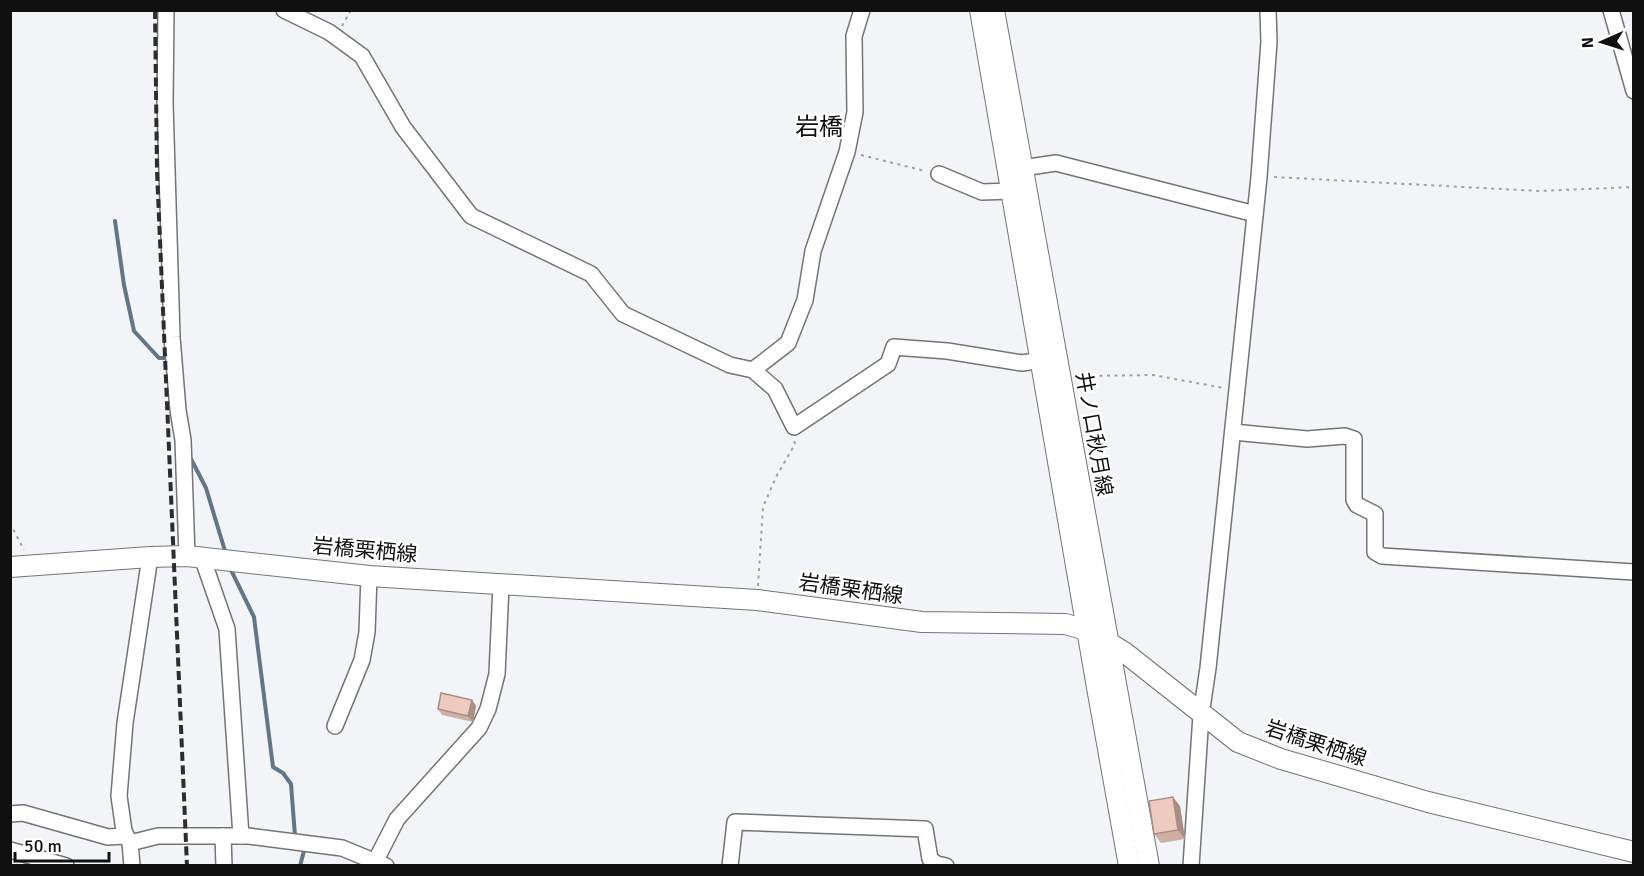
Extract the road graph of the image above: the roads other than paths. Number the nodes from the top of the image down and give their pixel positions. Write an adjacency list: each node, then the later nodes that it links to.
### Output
1 (166, 10): 17 (street)
2 (284, 10): 14 (street)
3 (862, 10): 14 (street)
4 (980, 10): 11 (main road, 井ノ口秋月線)
5 (994, 10): 9 (main road, 井ノ口秋月線)
6 (1268, 10): 12 (street)
7 (1611, 10): 8 (street)
8 (1634, 91)
9 (1022, 168): 12 (street); 13 (main road, 井ノ口秋月線)
10 (939, 174): 11 (street)
11 (1012, 191): 13 (main road, 井ノ口秋月線)
12 (1255, 214): 15 (street)
13 (1049, 359): 14 (street); 22 (main road, 井ノ口秋月線); 23 (main road, 井ノ口秋月線)
14 (753, 370)
15 (1233, 432): 19 (street); 24 (street)
16 (150, 557): 17 (main road, 岩橋栗栖線); 18 (main road, 岩橋栗栖線); 29 (street)
17 (195, 557): 20 (main road, 岩橋栗栖線); 28 (street)
18 (10, 567)
19 (1634, 572)
20 (369, 576): 21 (main road, 岩橋栗栖線); 25 (street)
21 (501, 585): 22 (main road, 岩橋栗栖線); 32 (street)
22 (1087, 630): 23 (main road, 岩橋栗栖線); 38 (main road, 井ノ口秋月線)
23 (1107, 642): 24 (main road, 岩橋栗栖線); 39 (main road, 井ノ口秋月線)
24 (1202, 715): 31 (main road, 岩橋栗栖線); 40 (street)
25 (335, 726)
26 (10, 814): 29 (street)
27 (223, 836): 28 (street); 29 (street); 35 (street)
28 (241, 836): 32 (street)
29 (128, 839): 34 (street)
30 (10, 850): 33 (street)
31 (1634, 852)
32 (381, 864)
33 (66, 866)
34 (132, 866)
35 (224, 866)
36 (730, 866): 37 (street)
37 (946, 866)
38 (1129, 866)
39 (1149, 866)
40 (1191, 866)

